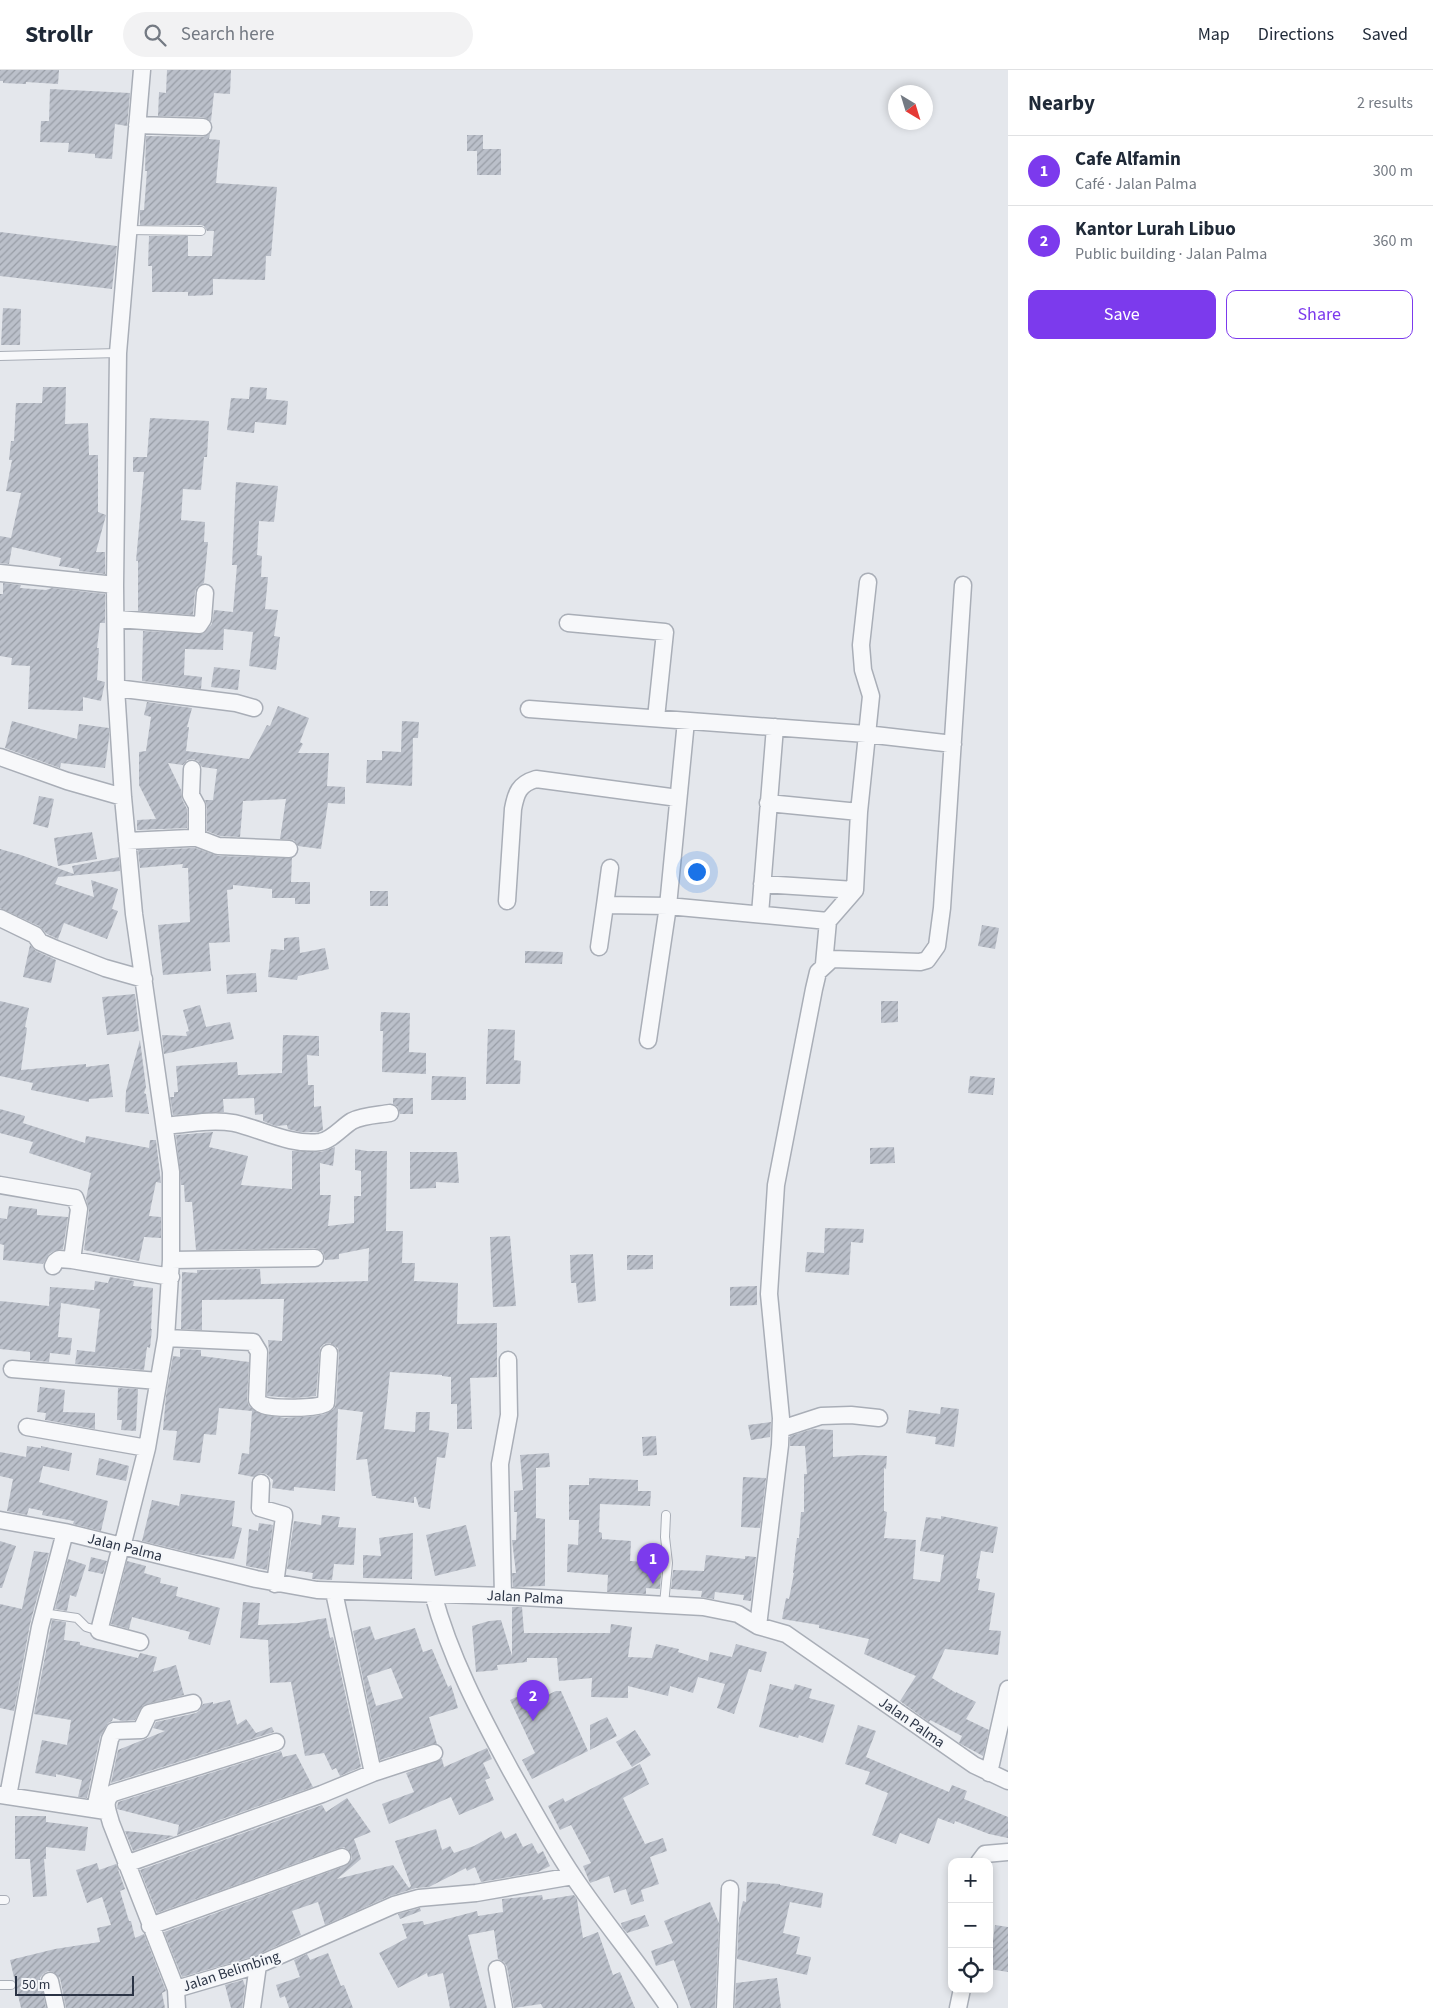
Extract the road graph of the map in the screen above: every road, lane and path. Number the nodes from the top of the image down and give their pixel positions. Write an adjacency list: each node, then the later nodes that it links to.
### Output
1 (142, 70): 2 (street)
2 (137, 125): 3 (street); 4 (street)
3 (203, 127)
4 (127, 230): 5 (lane); 6 (street)
5 (201, 232)
6 (118, 353): 7 (lane); 10 (street)
7 (0, 356)
8 (0, 573): 10 (street)
9 (868, 582): 21 (street)
10 (115, 585): 13 (street)
11 (963, 585): 22 (street)
12 (205, 593): 13 (street)
13 (117, 619): 15 (street)
14 (568, 623): 18 (street)
15 (116, 688): 16 (street); 25 (street)
16 (254, 708)
17 (529, 709): 18 (street)
18 (656, 718): 19 (street)
19 (686, 721): 20 (street); 26 (street)
20 (775, 727): 21 (street); 27 (street)
21 (866, 734): 22 (street); 28 (street)
22 (953, 744): 42 (street)
23 (0, 757): 25 (street)
24 (192, 768): 29 (street)
25 (123, 797): 30 (street)
26 (678, 798): 35 (street); 37 (street)
27 (768, 804): 28 (street); 33 (street)
28 (859, 812): 34 (street)
29 (197, 838): 30 (street); 31 (street)
30 (127, 841): 43 (street)
31 (289, 849)
32 (610, 868): 36 (street)
33 (762, 884): 34 (street); 38 (street)
34 (855, 890): 40 (street)
35 (507, 901)
36 (606, 905): 37 (street); 41 (street)
37 (668, 906): 38 (street); 44 (street)
38 (760, 914): 40 (street)
39 (0, 918): 43 (street)
40 (828, 921): 42 (street)
41 (599, 947)
42 (824, 964): 60 (street)
43 (144, 979): 46 (street)
44 (648, 1040)
45 (390, 1113): 46 (street)
46 (165, 1126): 50 (street)
47 (0, 1185): 49 (street)
48 (315, 1258): 50 (street)
49 (72, 1260): 51 (street); 52 (street)
50 (171, 1260): 52 (street)
51 (54, 1266)
52 (170, 1278): 53 (street)
53 (166, 1338): 54 (street); 57 (street)
54 (328, 1353)
55 (508, 1360): 70 (street)
56 (12, 1369): 57 (street)
57 (158, 1381): 61 (street)
58 (878, 1418): 60 (street)
59 (27, 1427): 61 (street)
60 (781, 1429): 73 (street)
61 (147, 1448): 66 (street)
62 (261, 1483): 67 (street)
63 (666, 1515): 71 (lane)
64 (0, 1520): 65 (street, Jalan Palma)
65 (65, 1532): 66 (street, Jalan Palma); 72 (street)
66 (121, 1546): 67 (street, Jalan Palma); 74 (street)
67 (275, 1584): 68 (street, Jalan Palma)
68 (334, 1592): 69 (street, Jalan Palma); 80 (street)
69 (433, 1594): 70 (street, Jalan Palma); 89 (street)
70 (503, 1596): 71 (street, Jalan Palma)
71 (664, 1604): 73 (street, Jalan Palma)
72 (43, 1613): 74 (lane); 83 (street)
73 (758, 1626): 81 (street, Jalan Palma)
74 (99, 1631): 75 (street)
75 (140, 1642)
76 (1008, 1689): 81 (street)
77 (193, 1703): 84 (street)
78 (276, 1742): 84 (street)
79 (434, 1753): 80 (street)
80 (372, 1773): 88 (street)
81 (989, 1773): 82 (street, Jalan Palma)
82 (1008, 1781)
83 (4, 1795): 84 (street)
84 (102, 1810): 88 (street, Jalan Belimbing)
85 (1008, 1852): 87 (street)
86 (342, 1857): 91 (street)
87 (982, 1858)
88 (126, 1864): 91 (street, Jalan Belimbing)
89 (573, 1876): 92 (street, Jalan Belimbing); 103 (street)
90 (730, 1889): 104 (street)
91 (150, 1926): 97 (street, Jalan Belimbing)
92 (258, 1965): 97 (street, Jalan Belimbing); 101 (street)
93 (496, 1970): 102 (street)
94 (50, 1981): 99 (street)
95 (0, 1985): 96 (lane)
96 (11, 1985)
97 (176, 1989): 100 (street)
98 (961, 1993): 105 (street)
99 (56, 2008)
100 (177, 2008)
101 (252, 2008)
102 (504, 2008)
103 (669, 2008)
104 (725, 2008)
105 (958, 2008)

